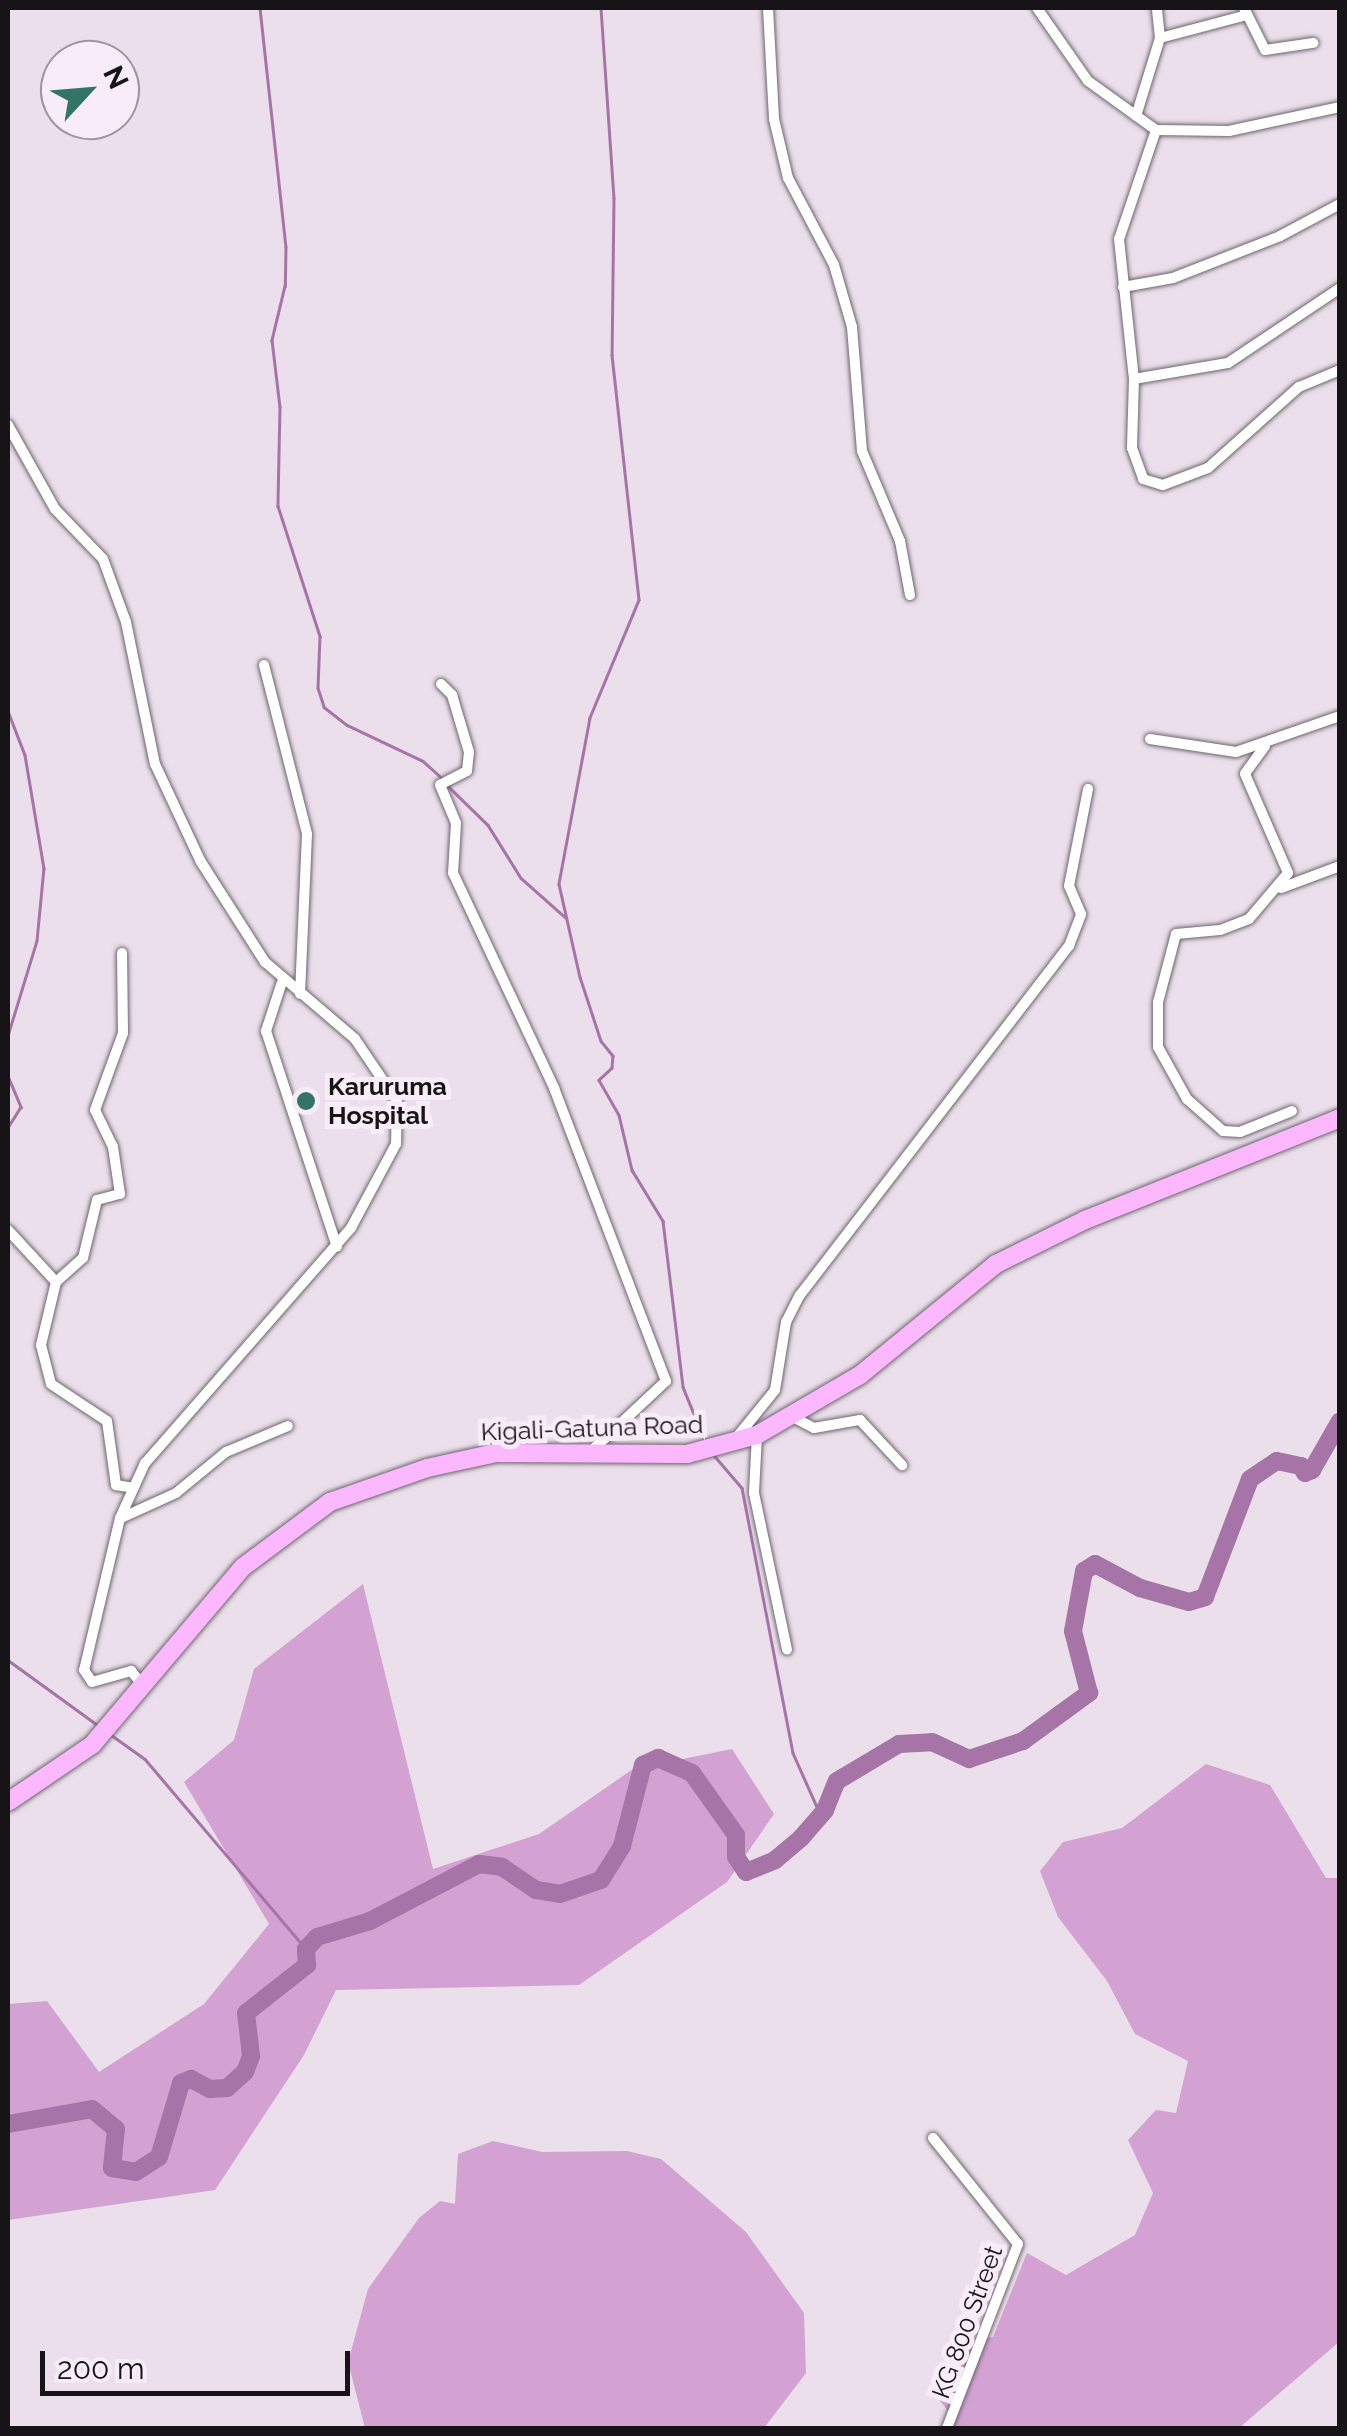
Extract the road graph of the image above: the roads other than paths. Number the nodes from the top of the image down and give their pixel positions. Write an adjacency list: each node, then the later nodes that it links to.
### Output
1 (770, 8): 16 (street)
2 (1037, 8): 8 (street)
3 (1158, 8): 5 (street)
4 (1245, 11): 5 (street); 6 (street)
5 (1160, 38): 8 (street)
6 (1313, 43)
7 (1340, 108): 9 (street)
8 (1136, 116): 9 (street)
9 (1156, 130): 11 (street)
10 (1340, 204): 11 (street)
11 (1123, 288): 14 (street)
12 (1340, 288): 14 (street)
13 (1340, 370): 14 (street)
14 (1134, 379)
15 (8, 425): 26 (street)
16 (910, 595)
17 (264, 665): 27 (street)
18 (440, 684): 37 (street)
19 (1340, 716): 21 (street)
20 (1150, 740): 21 (street)
21 (1265, 746): 24 (street)
22 (1088, 789): 36 (street)
23 (1340, 866): 24 (street)
24 (1280, 889): 28 (street)
25 (122, 952): 32 (street)
26 (282, 982): 27 (street); 31 (street)
27 (300, 994): 31 (street)
28 (1292, 1111)
29 (1340, 1118): 33 (highway, Kigali-Gatuna Road)
30 (8, 1230): 32 (street)
31 (337, 1247): 39 (street)
32 (56, 1282): 39 (street)
33 (795, 1418): 35 (highway, Kigali-Gatuna Road); 38 (street)
34 (288, 1426): 40 (street)
35 (758, 1435): 36 (highway, Kigali-Gatuna Road); 41 (street)
36 (729, 1445): 37 (highway, Kigali-Gatuna Road)
37 (589, 1453): 42 (highway, Kigali-Gatuna Road)
38 (902, 1465)
39 (134, 1488): 40 (street)
40 (120, 1518): 42 (street)
41 (787, 1650)
42 (142, 1684): 43 (highway, Kigali-Gatuna Road)
43 (8, 1802)
44 (933, 2138): 45 (street, KG 800 Street)
45 (948, 2428)

